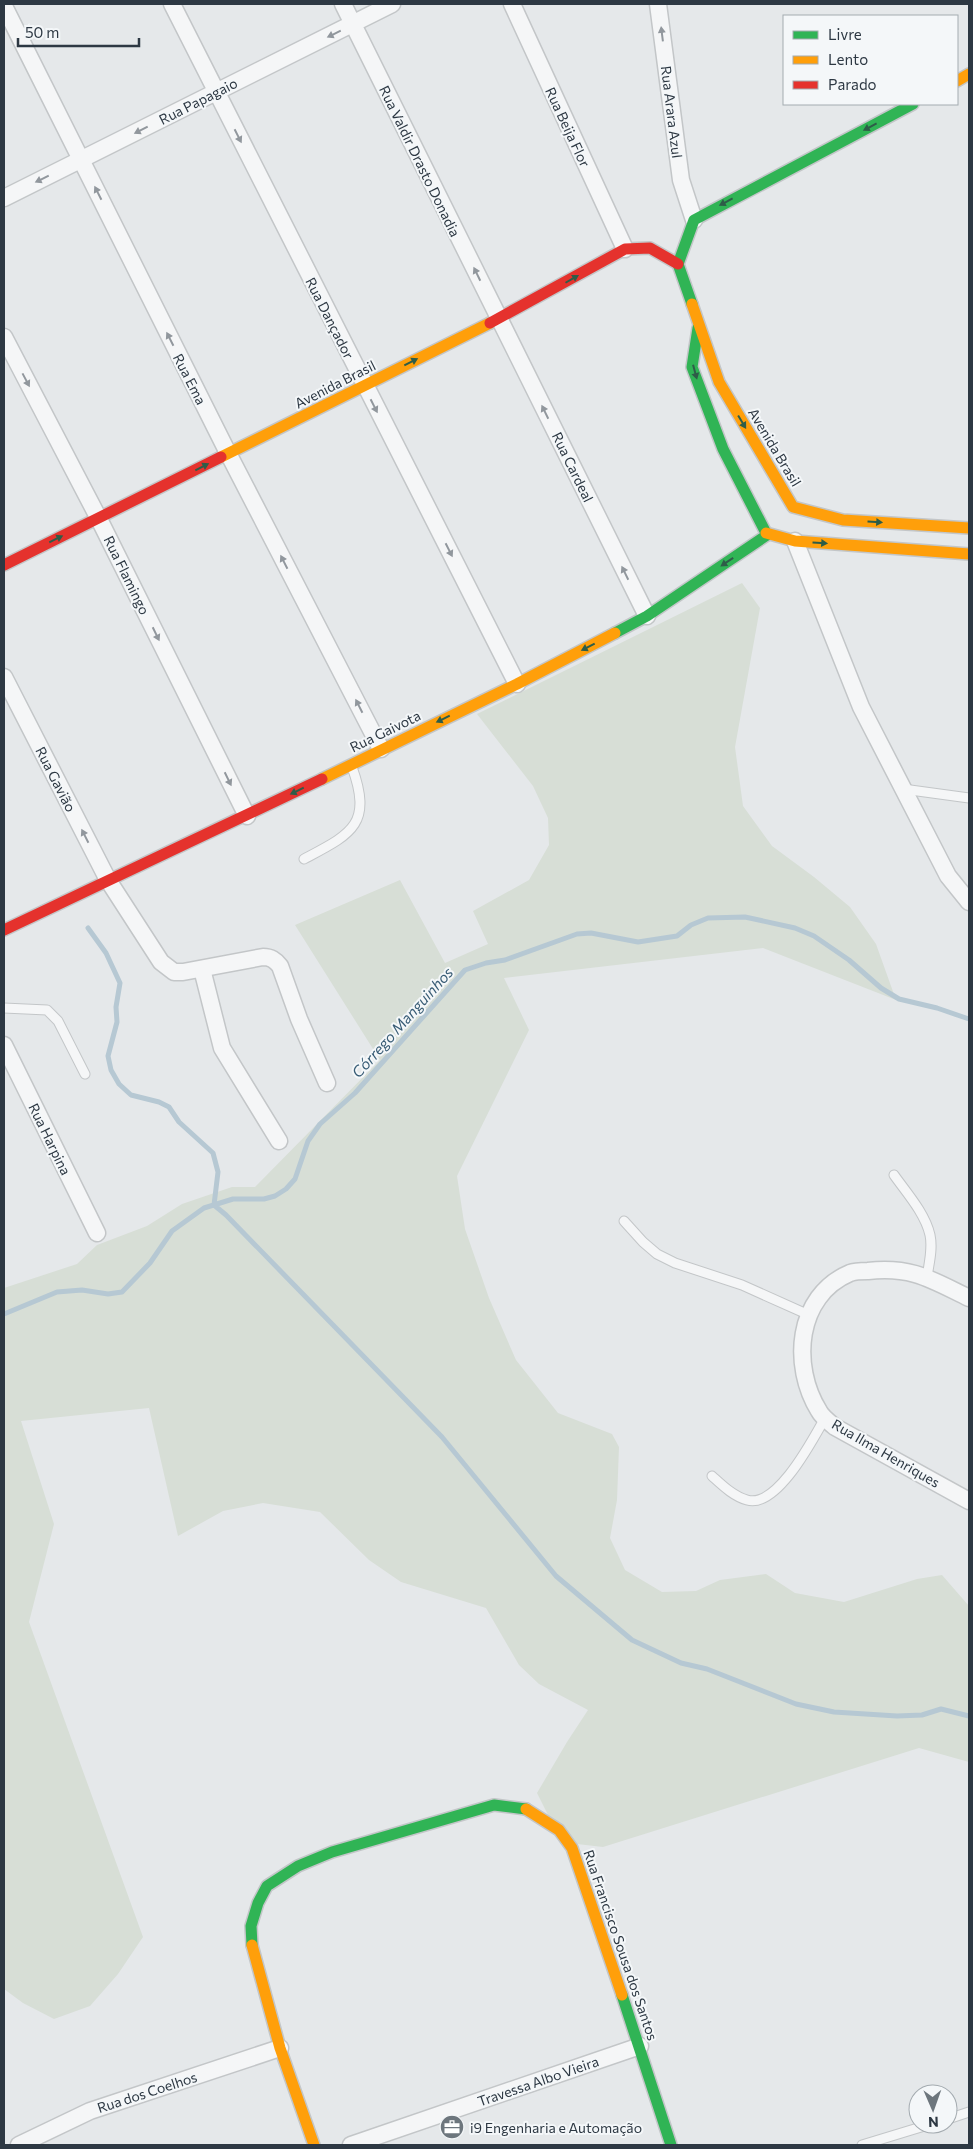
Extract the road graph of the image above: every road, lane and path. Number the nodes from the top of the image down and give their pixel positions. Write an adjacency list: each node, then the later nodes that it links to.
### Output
1 (172, 4): 8 (street, Rua Dançador)
2 (343, 4): 7 (street, Rua Valdir Drasto Donadia)
3 (392, 4): 7 (street, Rua Papagaio)
4 (512, 4): 13 (street, Rua Beija Flor)
5 (658, 4): 12 (street, Rua Arara Azul, one-way to 5)
6 (4, 6): 10 (street, Rua Ema)
7 (353, 24): 8 (street, Rua Papagaio, one-way to 8); 15 (street, Rua Valdir Drasto Donadia, one-way to 7)
8 (216, 92): 10 (street, Rua Papagaio, one-way to 10); 18 (street, Rua Dançador, one-way to 18)
9 (911, 105): 12 (street, one-way to 12)
10 (81, 160): 11 (street, Rua Papagaio, one-way to 11); 19 (street, Rua Ema, one-way to 10)
11 (4, 198)
12 (694, 220): 14 (street)
13 (625, 249): 14 (street, Avenida Brasil); 15 (street, Avenida Brasil, one-way to 13)
14 (678, 264): 16 (street, Avenida Brasil)
15 (498, 318): 18 (street, Avenida Brasil, one-way to 15); 26 (street, Rua Cardeal, one-way to 15)
16 (699, 324): 21 (street, Avenida Brasil, one-way to 21); 22 (street, one-way to 22)
17 (4, 337): 20 (street, Rua Flamingo, one-way to 20)
18 (364, 386): 19 (street, Avenida Brasil); 28 (street, Rua Dançador, one-way to 28)
19 (228, 453): 20 (street, Avenida Brasil, one-way to 19); 29 (street, Rua Ema, one-way to 19)
20 (99, 519): 25 (street, Avenida Brasil, one-way to 20); 33 (street, Rua Flamingo, one-way to 33)
21 (969, 528)
22 (767, 535): 23 (street); 26 (street, Rua Gaivota, one-way to 26)
23 (795, 541): 24 (street, one-way to 24); 31 (street)
24 (969, 554)
25 (4, 565)
26 (647, 616): 28 (street, Rua Gaivota, one-way to 28)
27 (4, 677): 35 (street, Rua Gavião, one-way to 27)
28 (517, 684): 29 (street, Rua Gaivota, one-way to 29)
29 (381, 749): 30 (street, Rua Gaivota)
30 (351, 764): 33 (street, Rua Gaivota, one-way to 33); 34 (lane)
31 (903, 789): 32 (lane); 36 (street)
32 (969, 798)
33 (247, 816): 35 (street, Rua Gaivota)
34 (304, 859)
35 (108, 880): 37 (street, Rua Gaivota); 38 (street, Rua Gavião)
36 (969, 902)
37 (4, 930)
38 (202, 968): 42 (street, Rua Gavião); 43 (street)
39 (4, 1008): 41 (lane)
40 (4, 1045): 46 (street, Rua Harpina)
41 (85, 1074)
42 (326, 1082)
43 (279, 1141)
44 (894, 1175): 47 (lane)
45 (624, 1220): 49 (lane)
46 (97, 1233)
47 (927, 1277): 48 (street, Rua Ilma Henriques); 49 (street, Rua Ilma Henriques)
48 (969, 1298)
49 (809, 1315): 50 (street, Rua Ilma Henriques)
50 (825, 1418): 51 (lane); 52 (street, Rua Ilma Henriques)
51 (712, 1476)
52 (969, 1501)
53 (640, 2046): 54 (street, Rua Francisco Sousa dos Santos); 58 (street, Travessa Albo Vieira); 59 (street, Rua Francisco Sousa dos Santos)
54 (280, 2048): 56 (street, Rua dos Coelhos); 57 (street, Rua Francisco Sousa dos Santos)
55 (908, 2131): 60 (lane)
56 (19, 2145)
57 (314, 2145)
58 (351, 2145)
59 (671, 2145)
60 (862, 2145)

